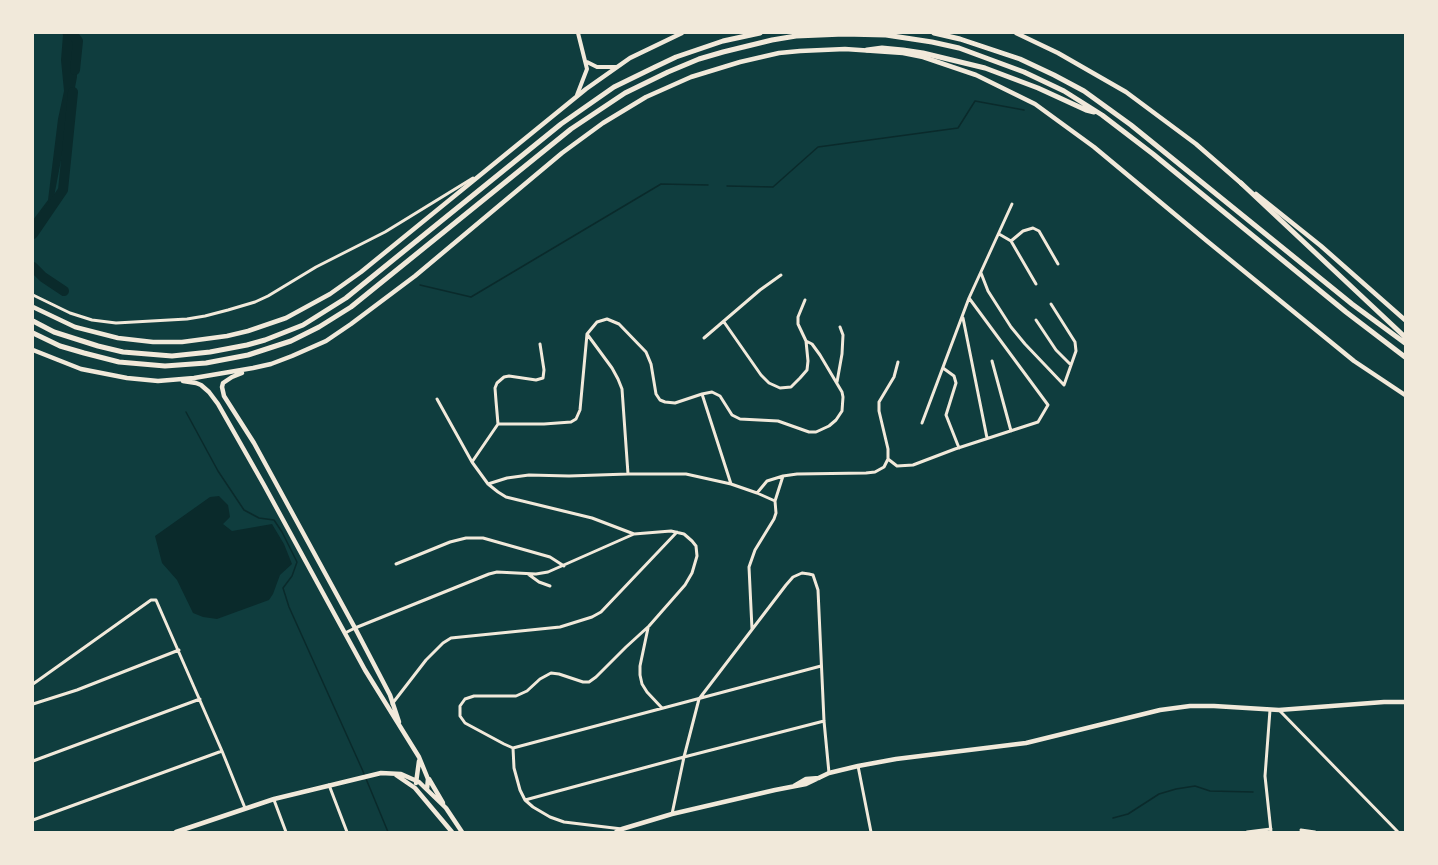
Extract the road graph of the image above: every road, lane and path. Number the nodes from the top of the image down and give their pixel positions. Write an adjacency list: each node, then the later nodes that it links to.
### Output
1 (578, 33): 7 (street)
2 (682, 33): 8 (main road)
3 (760, 33): 28 (highway)
4 (934, 33): 37 (highway)
5 (1016, 33): 12 (main road)
6 (867, 50): 10 (highway); 43 (main road); 48 (main road)
7 (586, 62): 8 (street); 9 (street)
8 (616, 67): 9 (main road)
9 (577, 95): 11 (main road)
10 (1102, 115): 31 (highway); 39 (highway)
11 (482, 173): 20 (street); 24 (main road)
12 (1241, 183): 27 (main road); 33 (highway)
13 (1012, 204): 14 (street)
14 (999, 234): 15 (street); 17 (street)
15 (1011, 241): 16 (street); 19 (street)
16 (1058, 264)
17 (981, 273): 21 (street); 42 (street)
18 (781, 274): 29 (street)
19 (1036, 284)
20 (33, 295)
21 (969, 298): 25 (street); 52 (street)
22 (805, 300): 35 (street)
23 (1051, 304): 42 (street)
24 (33, 307)
25 (962, 316): 44 (street); 53 (street)
26 (1036, 320): 42 (street)
27 (1405, 320)
28 (33, 321)
29 (724, 322): 34 (street); 35 (street)
30 (840, 327): 46 (street)
31 (33, 333)
32 (587, 334): 47 (street); 51 (street); 57 (street)
33 (1405, 337)
34 (704, 338)
35 (806, 340): 46 (street)
36 (540, 344): 51 (street)
37 (1405, 344)
38 (33, 350): 45 (main road)
39 (1405, 357)
40 (992, 361): 52 (street)
41 (898, 362): 55 (street)
42 (1071, 365)
43 (253, 368): 45 (main road); 70 (main road)
44 (943, 368): 50 (street); 54 (street)
45 (175, 380): 72 (main road)
46 (836, 383): 47 (street)
47 (702, 394): 60 (street)
48 (1405, 395)
49 (437, 399): 56 (street)
50 (922, 423)
51 (498, 424): 56 (street)
52 (1011, 431): 53 (street)
53 (987, 439): 54 (street)
54 (959, 448): 55 (street)
55 (888, 459): 58 (street)
56 (472, 462): 59 (street)
57 (628, 474): 59 (street); 60 (street)
58 (783, 476): 61 (street); 62 (street)
59 (488, 484): 64 (street)
60 (731, 484): 61 (street)
61 (757, 493): 62 (street)
62 (775, 501): 71 (street)
63 (677, 532): 64 (street); 69 (street); 79 (street)
64 (634, 534): 66 (street)
65 (396, 564): 66 (street)
66 (564, 566): 67 (street)
67 (527, 573): 68 (street); 70 (street)
68 (550, 586)
69 (649, 626): 82 (street); 87 (street)
70 (355, 628): 72 (street); 79 (main road)
71 (752, 630): 74 (street); 77 (street)
72 (345, 633): 81 (main road)
73 (179, 650): 75 (street); 76 (street); 80 (street)
74 (820, 666): 77 (street); 85 (street)
75 (33, 684)
76 (200, 699): 88 (street); 91 (street)
77 (699, 699): 82 (street); 90 (street)
78 (1405, 702): 84 (main road)
79 (393, 703): 81 (street); 86 (main road)
80 (33, 704)
81 (388, 707): 86 (main road)
82 (662, 708): 87 (street)
83 (1269, 710): 84 (main road); 92 (main road); 107 (street)
84 (1279, 710): 118 (street)
85 (824, 721): 90 (street); 94 (street)
86 (401, 727): 89 (main road)
87 (513, 748): 101 (street)
88 (222, 751): 103 (street); 105 (street)
89 (419, 757): 95 (main road); 96 (main road)
90 (684, 757): 101 (street); 104 (street)
91 (33, 761)
92 (858, 766): 94 (main road); 115 (street)
93 (394, 773): 96 (main road); 97 (main road); 99 (main road)
94 (830, 773): 104 (main road)
95 (428, 779): 98 (main road); 102 (main road)
96 (416, 780): 98 (main road); 99 (main road)
97 (328, 785): 100 (main road); 111 (street)
98 (427, 789): 99 (main road); 102 (main road)
99 (417, 790): 112 (main road)
100 (274, 799): 103 (main road); 110 (street)
101 (525, 800): 106 (street)
102 (446, 808): 113 (main road)
103 (246, 809): 109 (main road)
104 (672, 814): 106 (main road)
105 (33, 820)
106 (622, 829): 114 (main road)
107 (1271, 830): 116 (street)
108 (1301, 830): 117 (street)
109 (177, 832)
110 (286, 832)
111 (347, 832)
112 (452, 832)
113 (462, 832)
114 (616, 832)
115 (871, 832)
116 (1247, 832)
117 (1315, 832)
118 (1398, 832)

